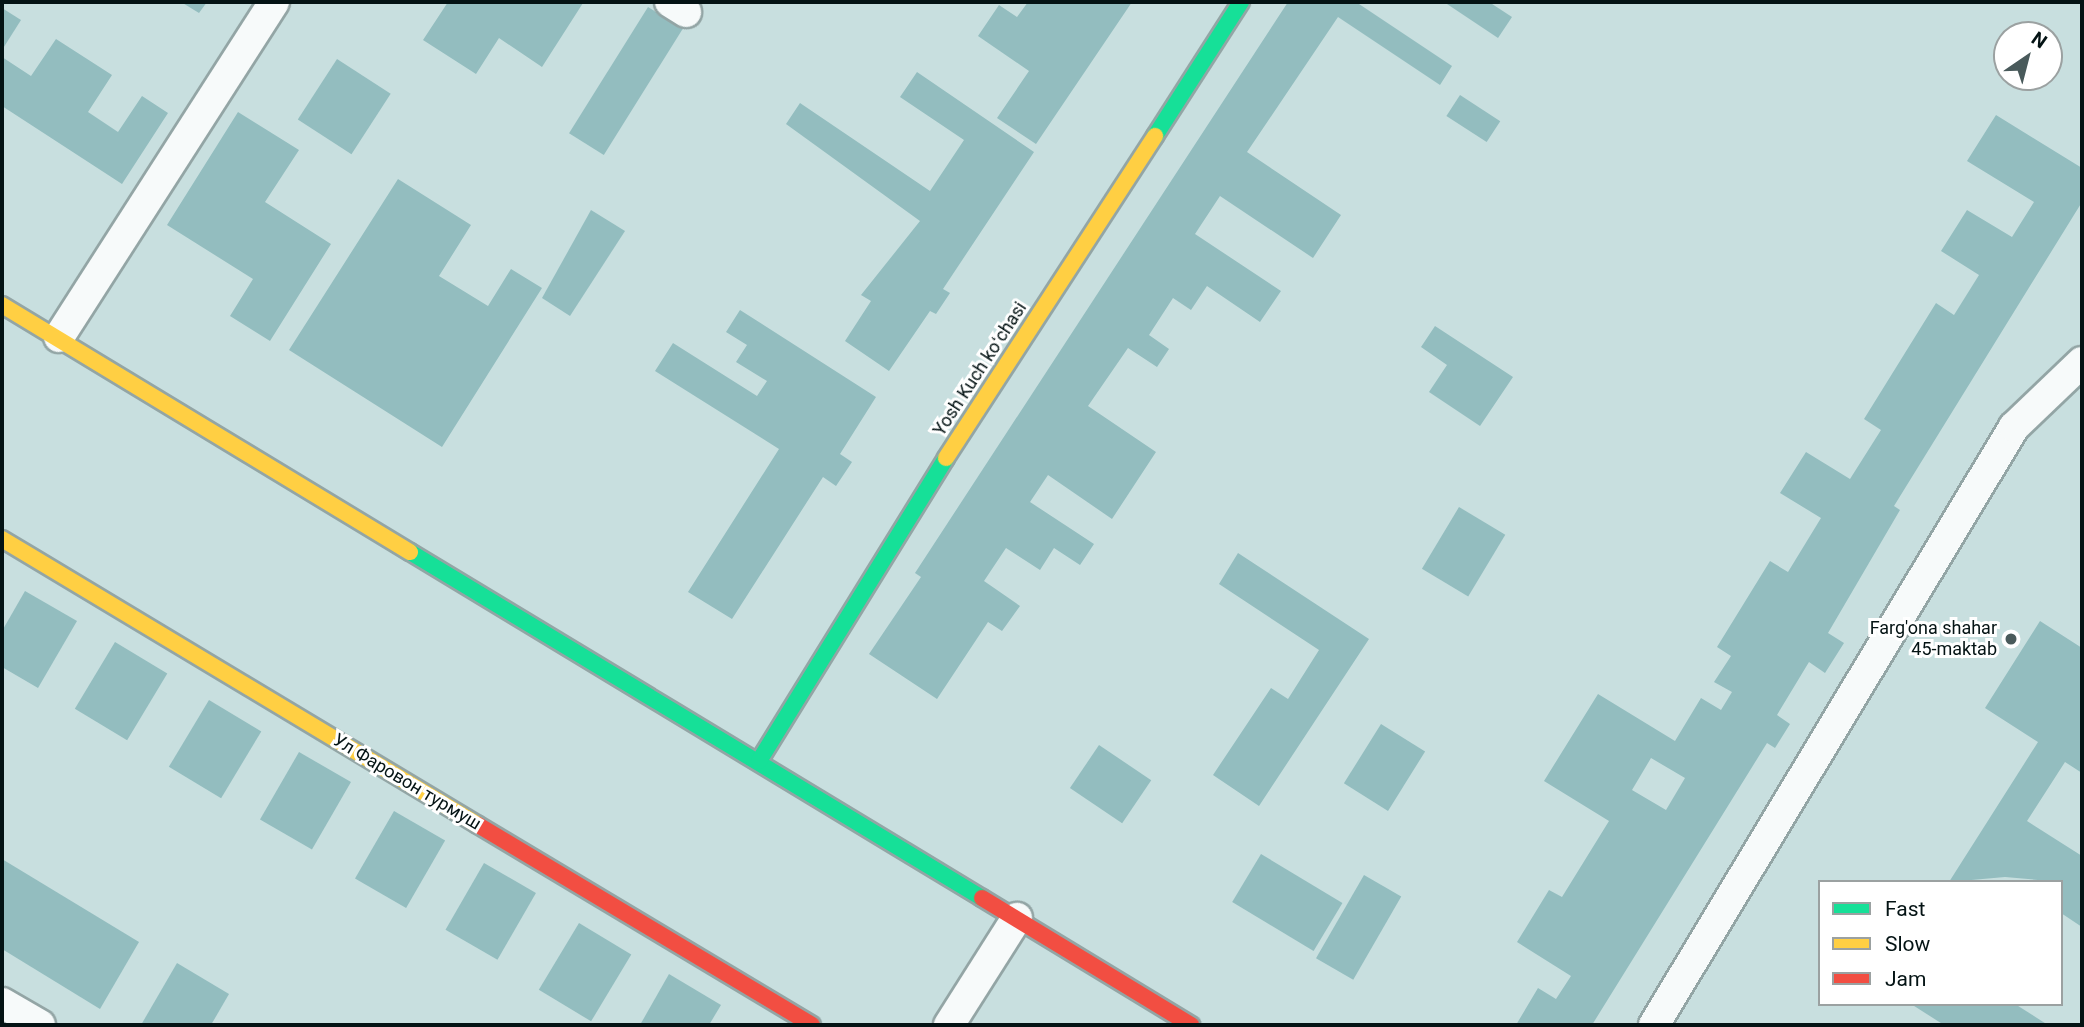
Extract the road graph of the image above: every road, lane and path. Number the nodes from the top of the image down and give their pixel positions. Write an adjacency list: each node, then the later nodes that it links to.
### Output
1 (274, 2): 4 (street)
2 (1241, 2): 7 (street, Yosh Kuch koʻchasi)
3 (2, 305): 4 (street)
4 (60, 337): 7 (street)
5 (2082, 362): 14 (street)
6 (2, 538): 11 (street, Ул Фаровон турмуш)
7 (759, 761): 8 (street)
8 (1017, 918): 12 (street); 13 (street)
9 (2, 1003): 10 (street)
10 (40, 1025)
11 (812, 1025)
12 (949, 1025)
13 (1191, 1025)
14 (1654, 1025)

